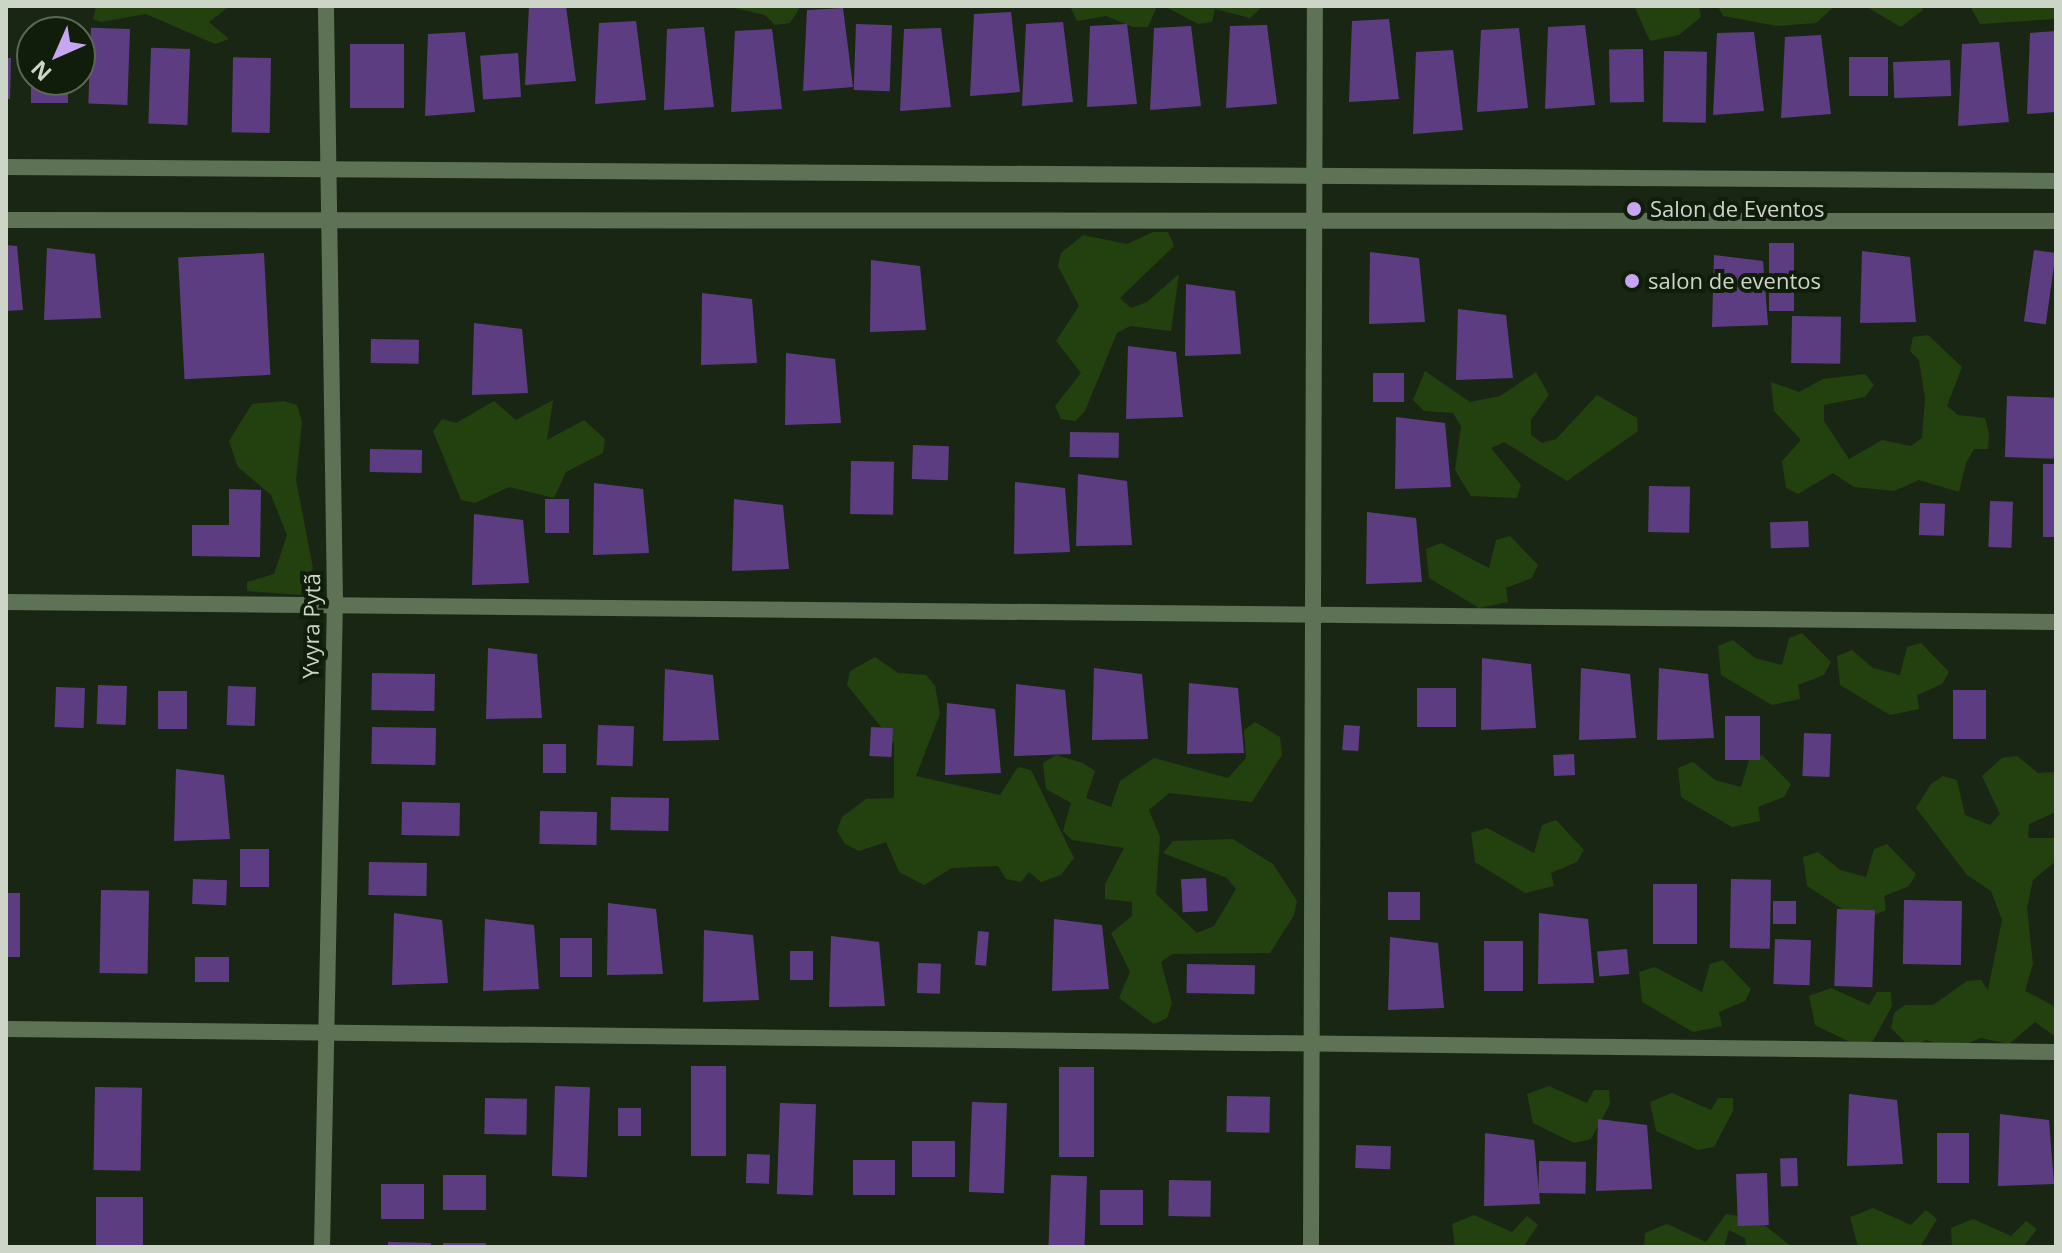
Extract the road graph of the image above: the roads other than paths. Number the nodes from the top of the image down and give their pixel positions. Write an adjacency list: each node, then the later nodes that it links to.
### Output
1 (326, 6): 3 (street, Yvyra Pytã)
2 (1315, 6): 5 (street)
3 (328, 166): 4 (street); 5 (street); 8 (street, Yvyra Pytã)
4 (6, 167)
5 (1316, 173): 6 (street); 9 (street)
6 (2056, 181)
7 (6, 220): 8 (street)
8 (329, 220): 9 (street); 12 (street, Yvyra Pytã)
9 (1315, 221): 10 (street); 13 (street)
10 (2056, 221)
11 (6, 602): 12 (street)
12 (335, 602): 13 (street); 16 (street, Yvyra Pytã)
13 (1313, 613): 14 (street); 17 (street)
14 (2056, 622)
15 (6, 1029): 16 (street)
16 (322, 1031): 17 (street); 19 (street, Yvyra Pytã)
17 (1317, 1045): 18 (street); 20 (street)
18 (2056, 1052)
19 (322, 1247)
20 (1311, 1247)

